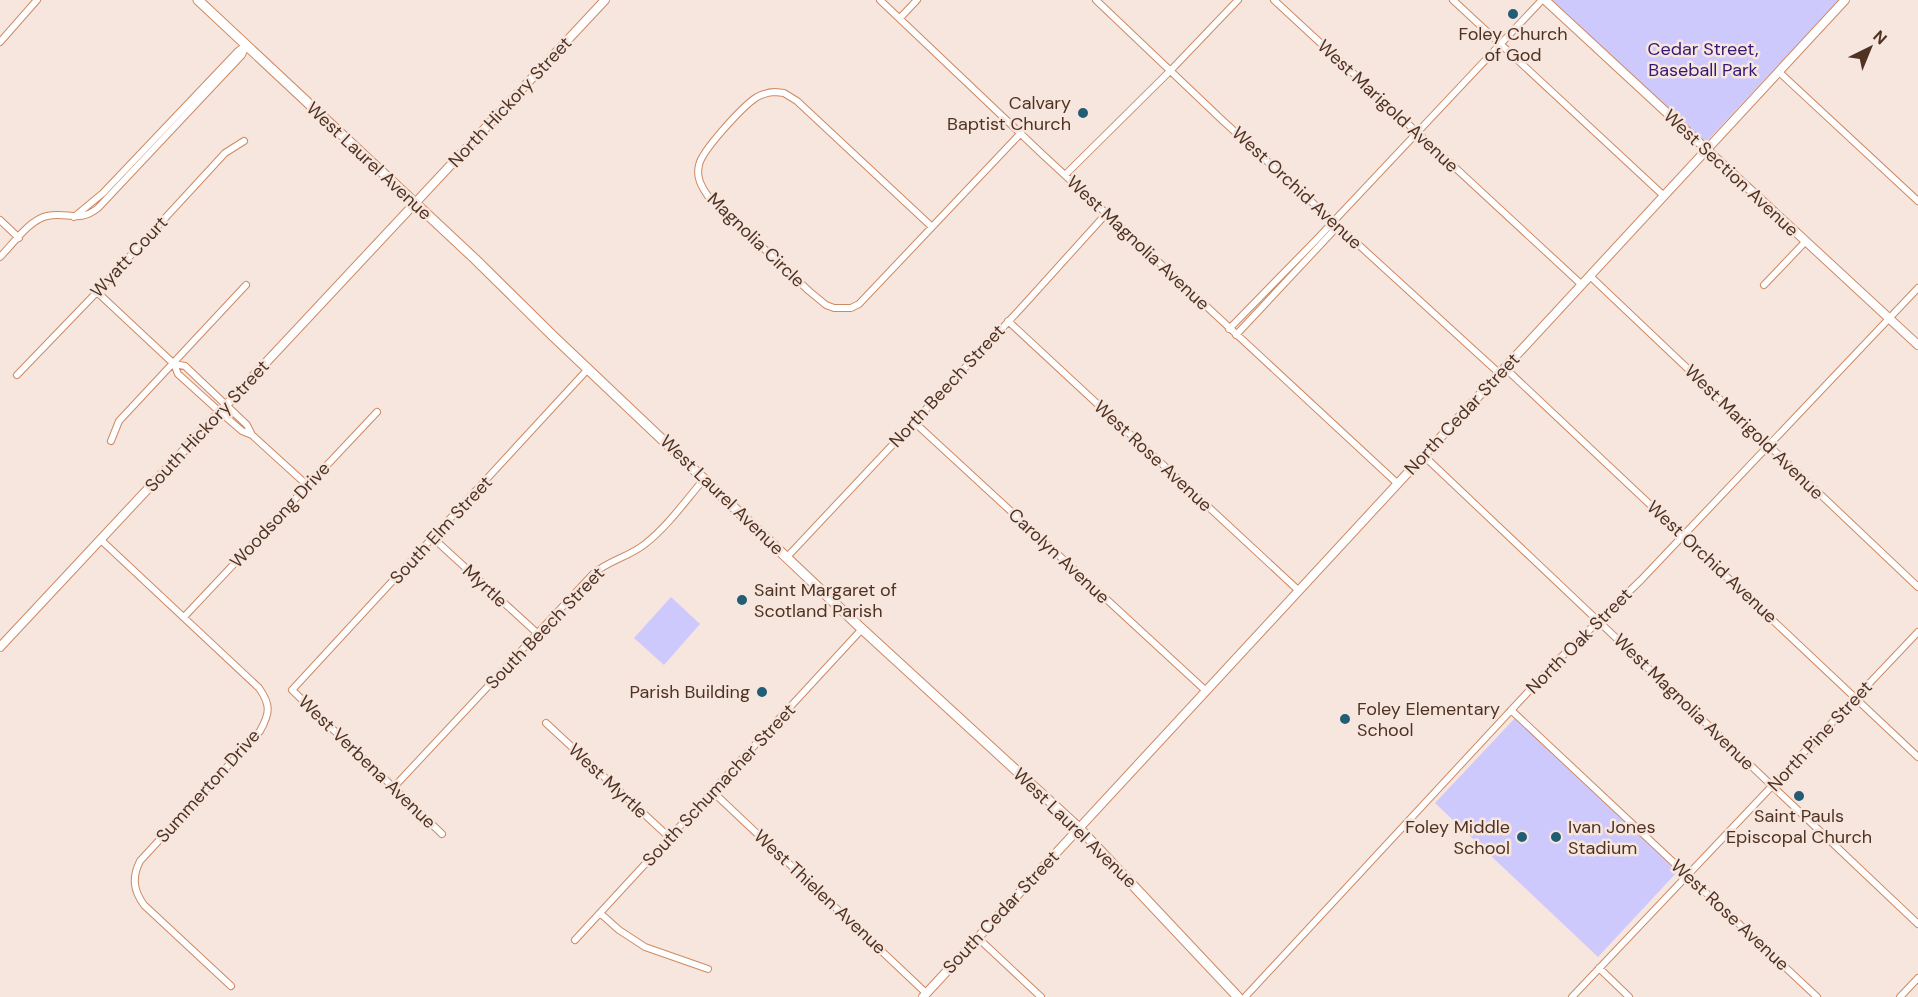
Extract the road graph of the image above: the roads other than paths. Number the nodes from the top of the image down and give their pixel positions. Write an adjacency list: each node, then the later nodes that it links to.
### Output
1 (38, 0): 13 (street)
2 (198, 0): 15 (main road, West Laurel Avenue)
3 (605, 0): 25 (street, North Hickory Street)
4 (880, 0): 12 (street, West Magnolia Avenue)
5 (917, 0): 12 (street)
6 (1096, 0): 16 (street, West Orchid Avenue)
7 (1238, 0): 16 (street)
8 (1274, 0): 18 (street, West Marigold Avenue)
9 (1453, 0): 14 (street)
10 (1543, 0): 14 (street); 21 (street, West Section Avenue)
11 (1845, 0): 17 (street, North Cedar Street)
12 (900, 18): 19 (street, West Magnolia Avenue)
13 (0, 42)
14 (1499, 44): 18 (street); 23 (street)
15 (246, 46): 25 (main road, West Laurel Avenue); 30 (street)
16 (1171, 70): 22 (street); 28 (street, West Orchid Avenue)
17 (1779, 72): 21 (street, North Cedar Street); 24 (street)
18 (1417, 133): 28 (street); 35 (street, West Marigold Avenue)
19 (1021, 134): 22 (street, West Magnolia Avenue); 29 (street, Magnolia Circle)
20 (244, 141): 38 (street, Wyatt Court)
21 (1706, 150): 23 (street, North Cedar Street); 31 (street, West Section Avenue)
22 (1065, 175): 26 (street, West Magnolia Avenue)
23 (1664, 196): 33 (street, North Cedar Street)
24 (1918, 201)
25 (415, 204): 45 (main road, West Laurel Avenue); 48 (street, South Hickory Street)
26 (1106, 214): 40 (street, North Beech Street); 41 (street, West Magnolia Avenue)
27 (0, 220): 30 (street)
28 (1336, 224): 41 (street); 42 (street); 46 (street, West Orchid Avenue)
29 (932, 227): 29 (street, Magnolia Circle)
30 (19, 238): 32 (street)
31 (1806, 241): 36 (street); 39 (street, West Section Avenue)
32 (0, 257)
33 (1590, 276): 35 (street, North Cedar Street); 54 (street, West Marigold Avenue)
34 (246, 285): 44 (street)
35 (1582, 285): 46 (street, North Cedar Street)
36 (1764, 285)
37 (1918, 288): 39 (street, North Oak Street)
38 (97, 292): 44 (street); 47 (street, Wyatt Court)
39 (1890, 319): 43 (street, West Section Avenue); 54 (street, North Oak Street)
40 (1008, 321): 51 (street, North Beech Street); 64 (street, West Rose Avenue)
41 (1229, 329): 42 (street, West Magnolia Avenue)
42 (1236, 335): 57 (street, West Magnolia Avenue)
43 (1918, 345)
44 (174, 364): 48 (street); 49 (street); 53 (street)
45 (588, 369): 56 (main road, West Laurel Avenue); 60 (street, South Elm Street)
46 (1503, 371): 55 (street, North Cedar Street); 59 (street, West Orchid Avenue)
47 (17, 375)
48 (227, 405): 49 (street, South Hickory Street); 52 (street)
49 (220, 412): 52 (street); 61 (street, South Hickory Street)
50 (377, 412): 58 (street, Woodsong Drive)
51 (914, 422): 62 (street, North Beech Street); 72 (street, Carolyn Avenue)
52 (252, 435): 58 (street)
53 (111, 441)
54 (1769, 445): 59 (street, North Oak Street); 63 (street, West Marigold Avenue)
55 (1424, 456): 57 (street, North Cedar Street); 66 (street, West Magnolia Avenue)
56 (705, 478): 62 (main road, West Laurel Avenue); 69 (street, South Beech Street)
57 (1398, 484): 64 (street, North Cedar Street)
58 (308, 486): 65 (street, Woodsong Drive)
59 (1684, 535): 66 (street, North Oak Street); 73 (street, West Orchid Avenue)
60 (433, 538): 69 (street, Myrtle); 71 (street, South Elm Street)
61 (101, 540): 65 (street, Summerton Drive); 70 (street, South Hickory Street)
62 (787, 557): 67 (main road, West Laurel Avenue)
63 (1918, 587)
64 (1298, 590): 72 (street, North Cedar Street)
65 (184, 617): 91 (street, Summerton Drive)
66 (1598, 621): 74 (street, North Oak Street); 77 (street, West Magnolia Avenue)
67 (862, 629): 79 (street, South Schumacher Street); 80 (main road, West Laurel Avenue)
68 (1918, 632): 73 (street, North Pine Street)
69 (537, 633): 78 (street, South Beech Street)
70 (0, 647)
71 (292, 690): 78 (street, West Verbena Avenue)
72 (1205, 690): 80 (street, North Cedar Street)
73 (1856, 698): 76 (street, West Orchid Avenue); 77 (street, North Pine Street)
74 (1511, 710): 83 (street, West Rose Avenue); 95 (street, North Oak Street)
75 (546, 723): 82 (street, West Myrtle)
76 (1918, 756)
77 (1773, 787): 83 (street, North Pine Street); 85 (street, West Magnolia Avenue)
78 (393, 788): 81 (street, West Verbena Avenue)
79 (712, 792): 82 (street, South Schumacher Street); 92 (street, West Thielen Avenue)
80 (1078, 828): 86 (street, South Cedar Street); 94 (main road, West Laurel Avenue)
81 (442, 834)
82 (670, 838): 84 (street, South Schumacher Street)
83 (1688, 875): 88 (street, North Pine Street); 98 (street, West Rose Avenue)
84 (600, 913): 87 (street, South Schumacher Street); 89 (street)
85 (1918, 924)
86 (978, 938): 92 (street, South Cedar Street); 93 (street)
87 (575, 940)
88 (1599, 968): 96 (street, North Pine Street); 97 (street)
89 (708, 969)
90 (1918, 978): 99 (street)
91 (231, 986)
92 (925, 995)
93 (1041, 997)
94 (1238, 997)
95 (1245, 997)
96 (1572, 997)
97 (1629, 997)
98 (1817, 997)
99 (1900, 997)

